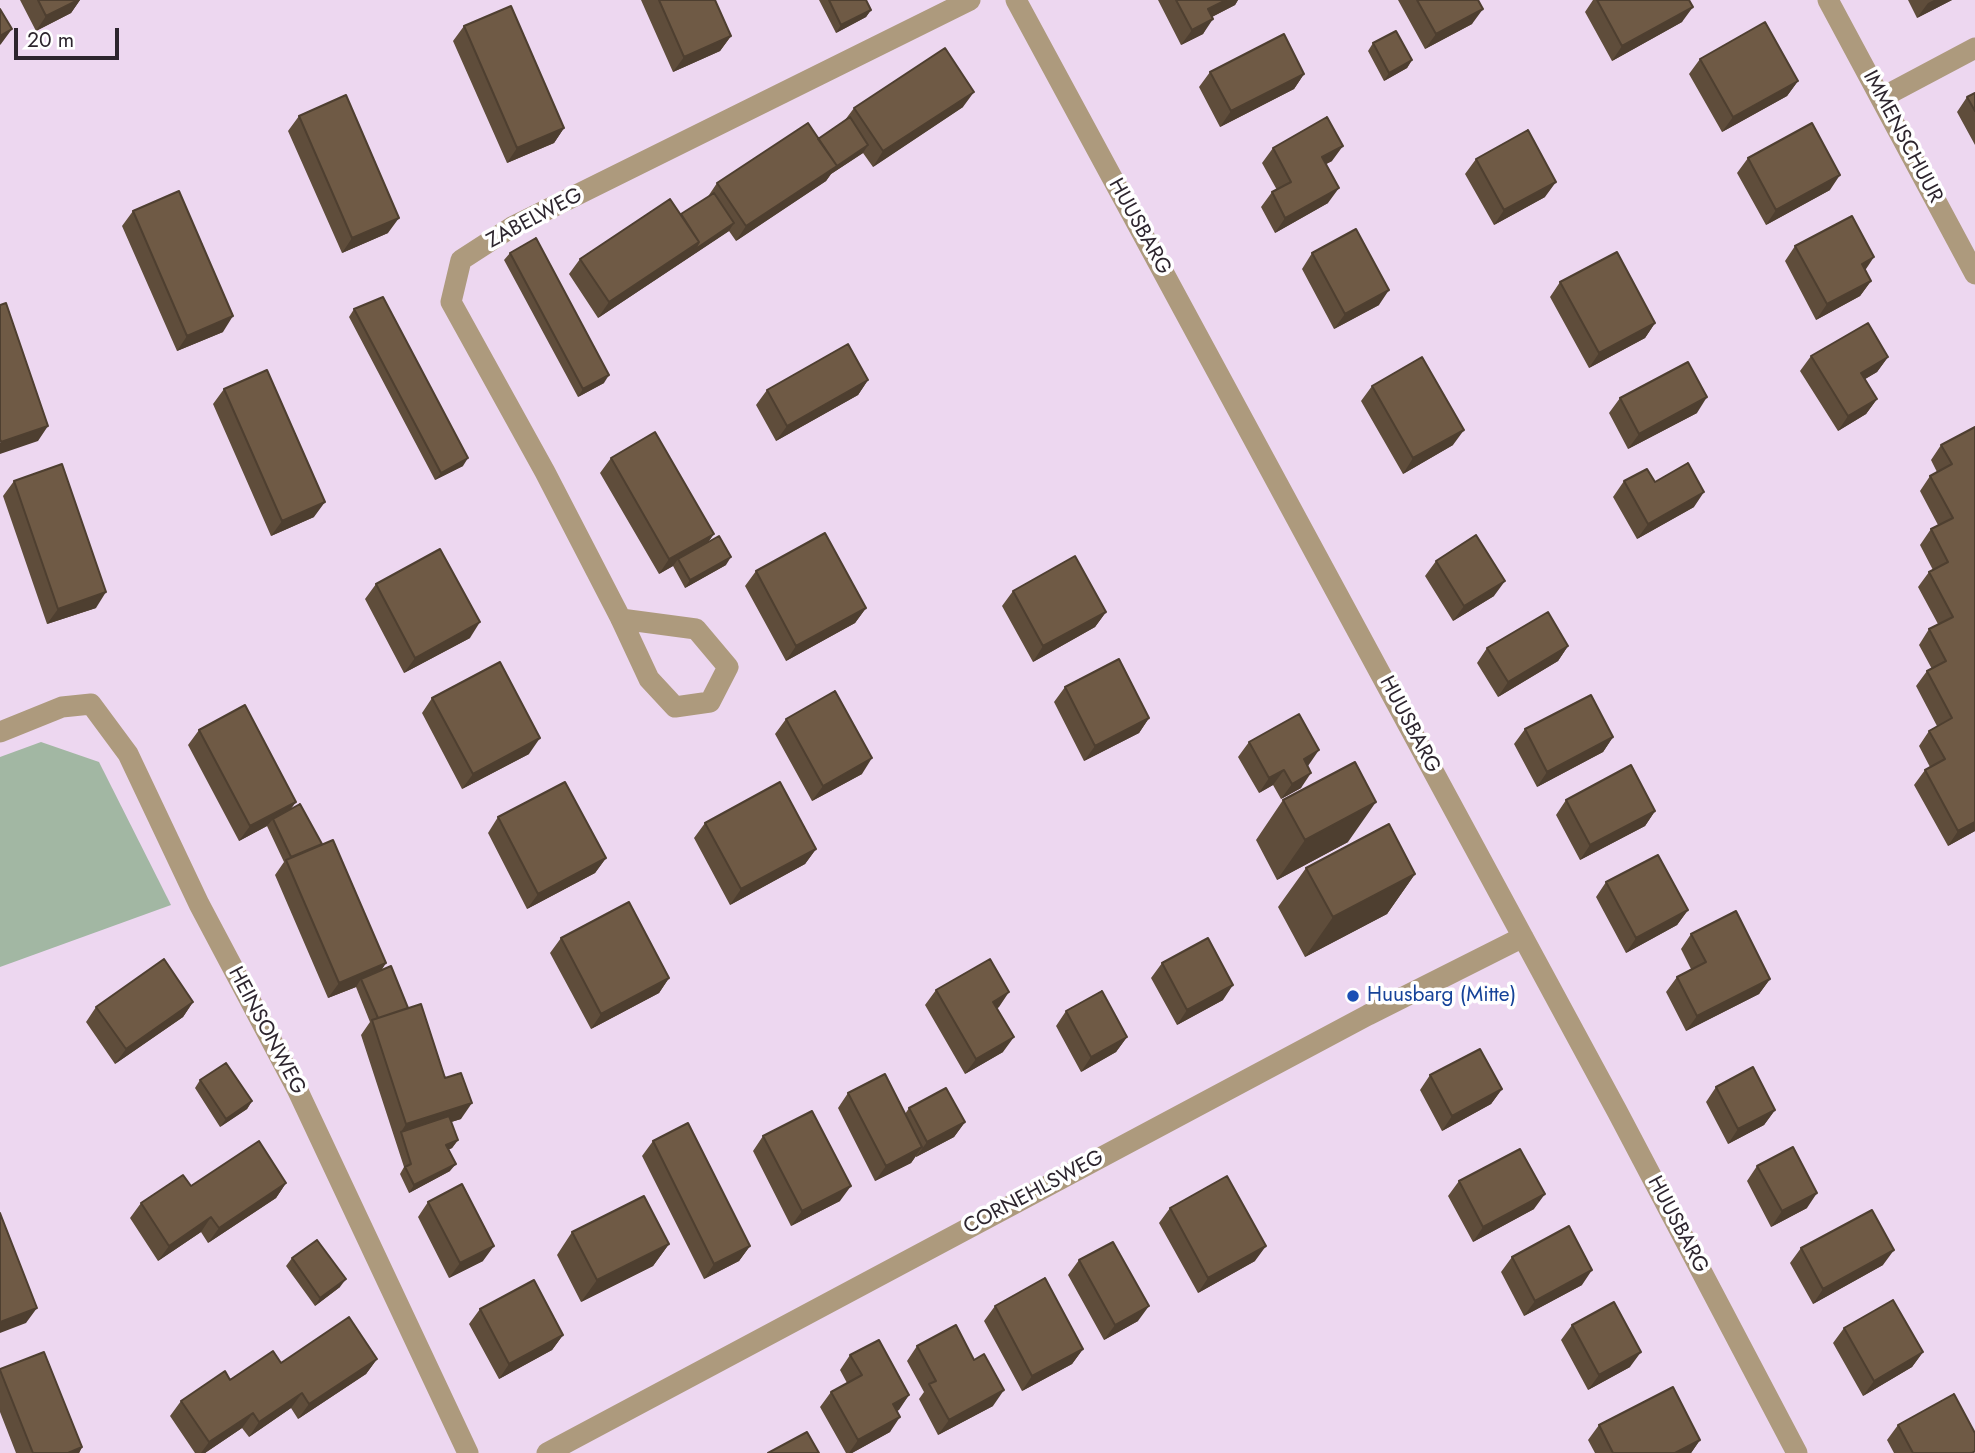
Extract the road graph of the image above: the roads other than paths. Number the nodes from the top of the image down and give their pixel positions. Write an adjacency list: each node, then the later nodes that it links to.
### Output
1 (970, 0): 7 (street, ZABELWEG)
2 (1016, 0): 9 (street, HUUSBARG)
3 (1828, 0): 5 (street, IMMENSCHUUR)
4 (1975, 48): 5 (street)
5 (1881, 98): 6 (street, IMMENSCHUUR)
6 (1975, 274)
7 (621, 619): 7 (street, ZABELWEG)
8 (0, 732): 10 (street, HEINSONWEG)
9 (1523, 937): 11 (street, CORNEHLSWEG); 12 (street, HUUSBARG)
10 (468, 1453)
11 (547, 1453)
12 (1797, 1453)

